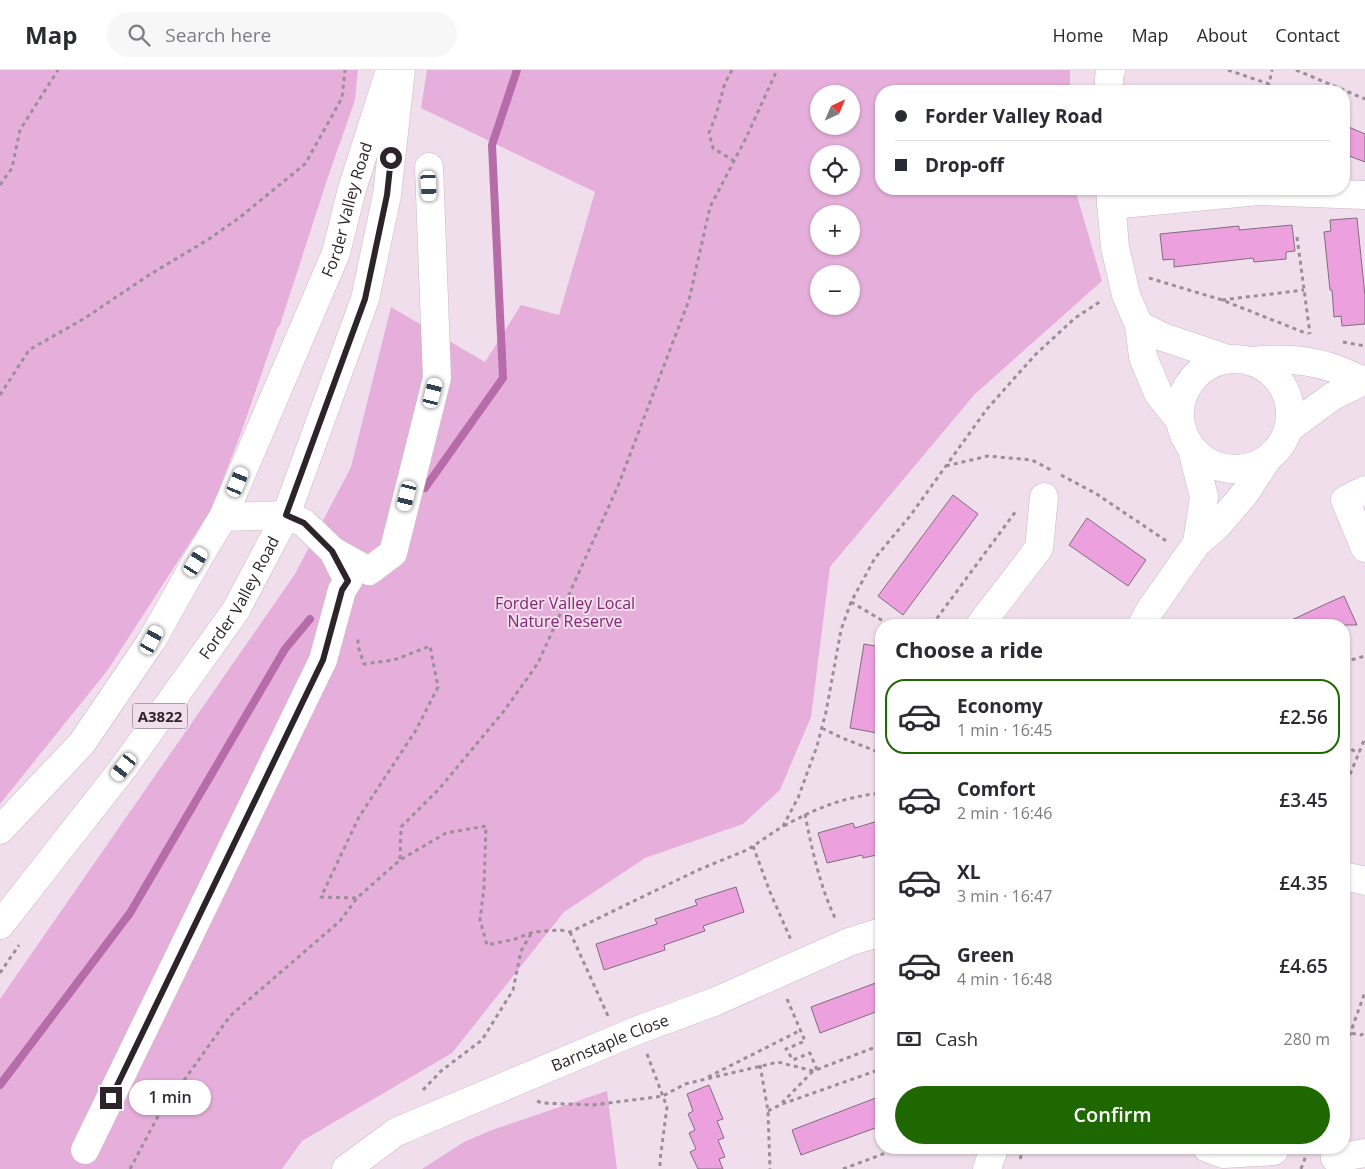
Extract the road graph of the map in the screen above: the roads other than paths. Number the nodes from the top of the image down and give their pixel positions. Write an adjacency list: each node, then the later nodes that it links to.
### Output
1 (390, 70): 20 (street, Forder Valley Road / A3822)
2 (401, 70): 19 (street, Forder Valley Road / A3822)
3 (1111, 70): 4 (street)
4 (1109, 85)
5 (428, 167): 23 (street)
6 (1350, 194): 8 (street)
7 (1160, 195): 9 (street)
8 (1365, 195)
9 (1111, 197): 10 (street)
10 (1139, 325): 11 (street); 13 (street)
11 (1240, 360): 12 (street); 13 (street); 14 (street)
12 (1365, 381): 14 (street)
13 (1180, 421): 15 (street)
14 (1288, 429): 16 (street)
15 (1192, 449): 16 (street); 21 (street)
16 (1268, 458): 21 (street)
17 (1044, 487): 24 (street)
18 (1365, 490): 22 (street)
19 (286, 515): 20 (street); 23 (street); 29 (street, Forder Valley Road / A3822)
20 (223, 517): 26 (street, Forder Valley Road / A3822)
21 (1197, 543): 25 (street)
22 (1365, 548)
23 (332, 551): 31 (street)
24 (985, 619)
25 (1145, 619)
26 (0, 830)
27 (1350, 877): 28 (street)
28 (1365, 881)
29 (0, 925)
30 (875, 934): 35 (street, Barnstaple Close)
31 (85, 1150)
32 (1365, 1153): 34 (street)
33 (992, 1154): 36 (street)
34 (1335, 1158)
35 (346, 1169)
36 (987, 1169)

